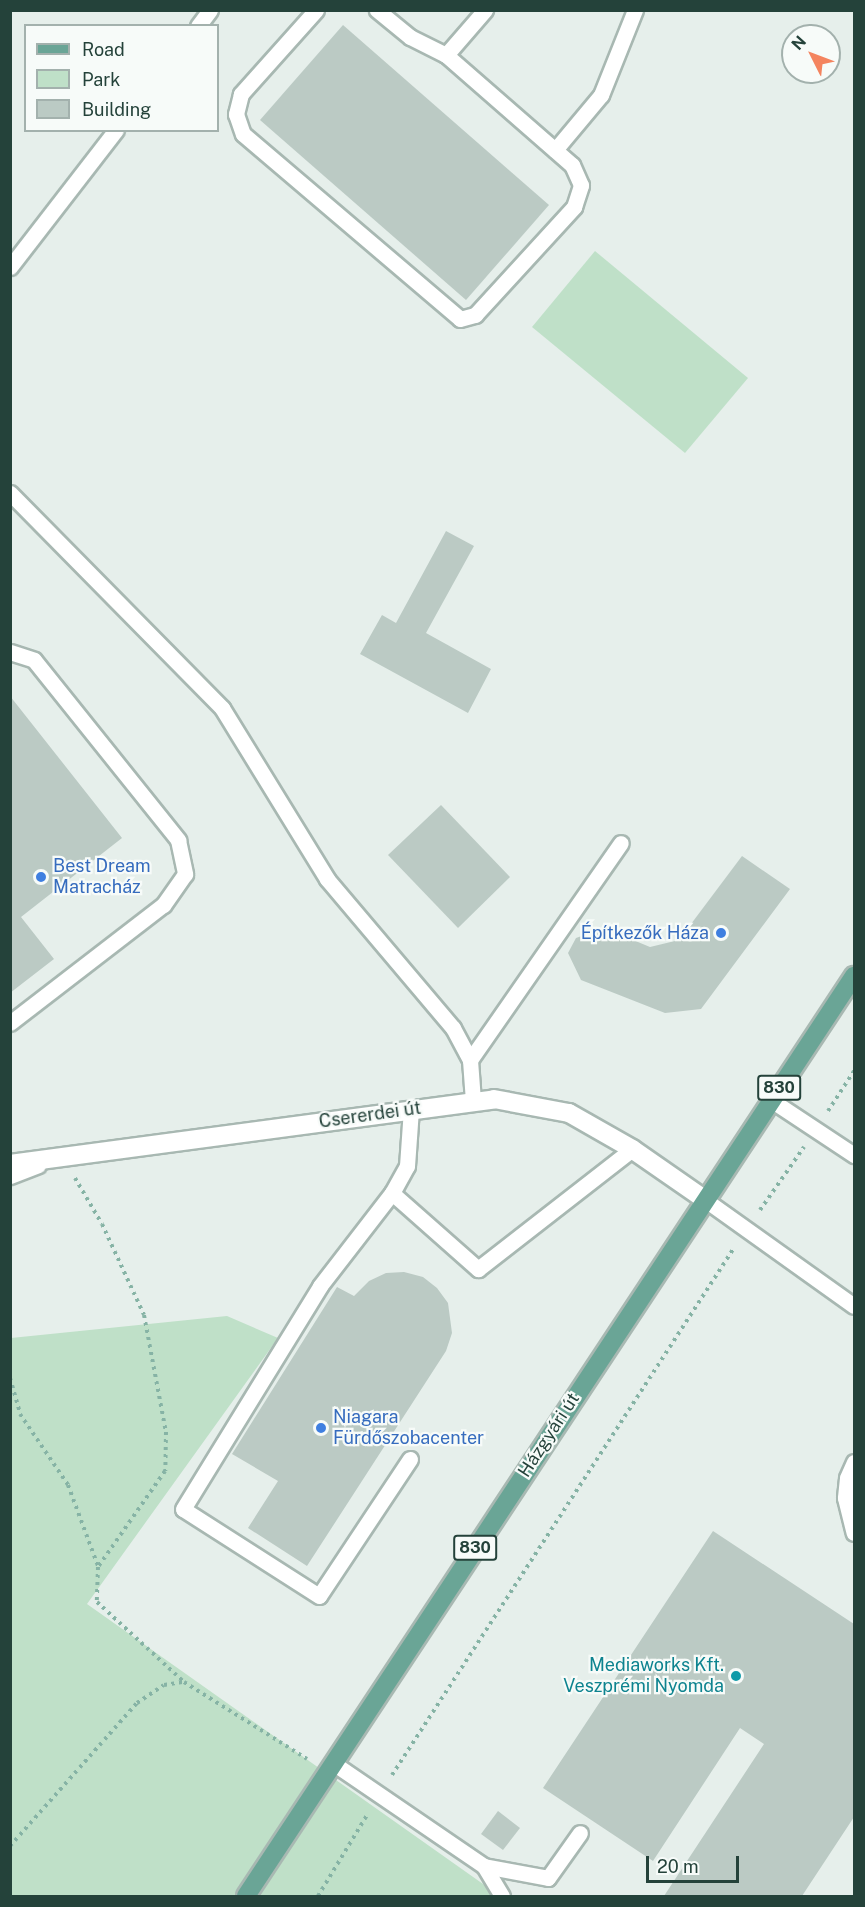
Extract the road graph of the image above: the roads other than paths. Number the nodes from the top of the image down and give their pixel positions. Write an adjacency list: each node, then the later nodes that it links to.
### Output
1 (210, 10): 6 (lane)
2 (316, 10): 9 (lane)
3 (377, 10): 7 (lane)
4 (485, 10): 7 (lane)
5 (635, 10): 9 (lane)
6 (200, 24)
7 (446, 55): 9 (lane)
8 (114, 132): 10 (lane)
9 (555, 150)
10 (10, 267)
11 (10, 493): 16 (lane)
12 (10, 652): 15 (lane)
13 (621, 843): 16 (lane)
14 (855, 976): 18 (main road, Házgyári út / 830)
15 (10, 1023)
16 (470, 1060): 17 (lane)
17 (473, 1101): 19 (street, Csererdei út); 20 (street, Csererdei út)
18 (771, 1101): 21 (lane); 26 (main road, Házgyári út / 830)
19 (411, 1109): 22 (street, Csererdei út); 25 (lane)
20 (632, 1149): 25 (lane); 26 (street, Csererdei út)
21 (855, 1155)
22 (62, 1156): 23 (street, Csererdei út); 24 (lane)
23 (10, 1164)
24 (10, 1176)
25 (392, 1193): 28 (lane)
26 (704, 1199): 27 (lane); 31 (main road, Házgyári út / 830)
27 (855, 1306)
28 (410, 1459)
29 (855, 1462): 30 (lane)
30 (855, 1533)
31 (331, 1768): 33 (lane); 34 (main road, Házgyári út / 830)
32 (580, 1833): 33 (lane)
33 (484, 1866): 35 (lane)
34 (246, 1896)
35 (502, 1896)

